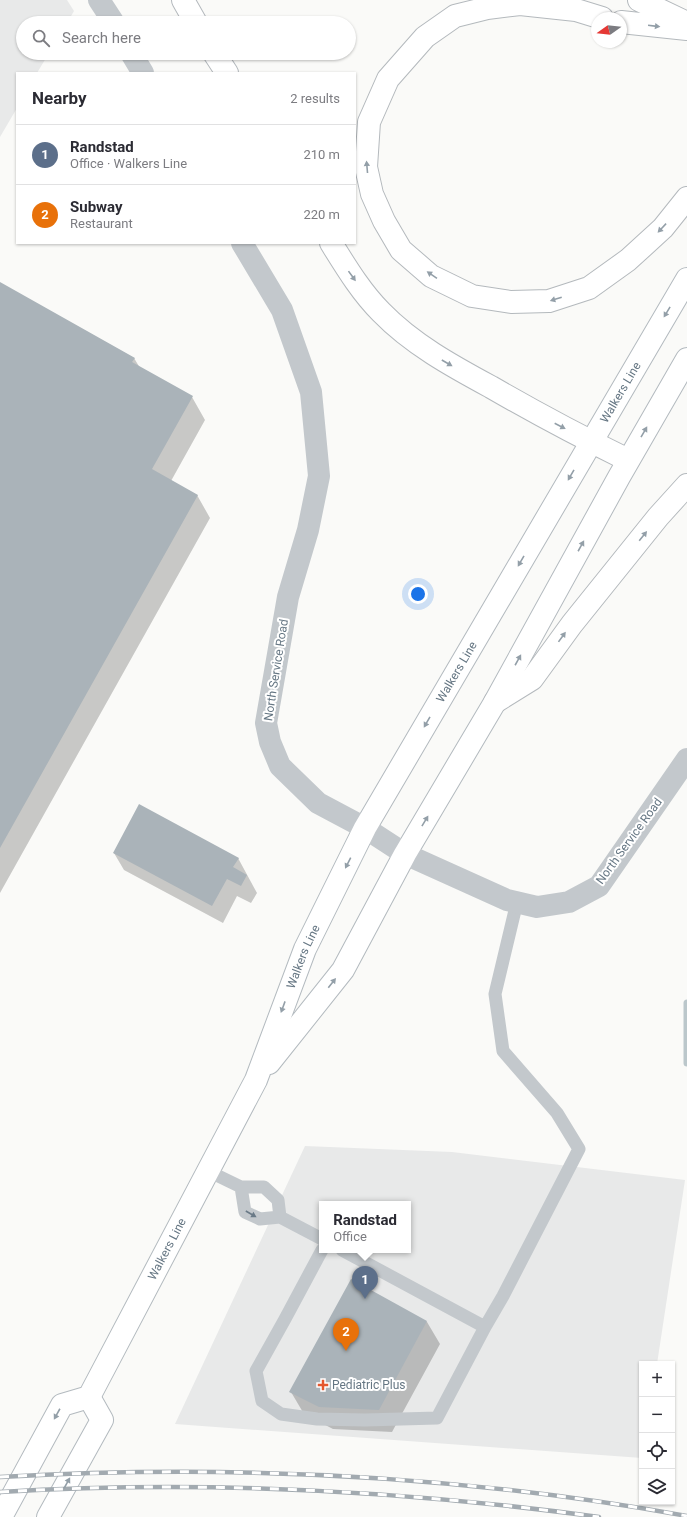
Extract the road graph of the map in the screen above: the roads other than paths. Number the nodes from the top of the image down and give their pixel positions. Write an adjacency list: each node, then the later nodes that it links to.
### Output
1 (99, 0): 5 (street)
2 (182, 0): 6 (main road)
3 (640, 0): 7 (main road)
4 (591, 15): 14 (main road, one-way to 4)
5 (109, 16)
6 (192, 16)
7 (687, 22)
8 (627, 23): 9 (main road, one-way to 9)
9 (687, 30)
10 (135, 60): 12 (street)
11 (218, 60): 13 (main road)
12 (142, 72)
13 (225, 72)
14 (687, 198)
15 (243, 244): 24 (street, North Service Road)
16 (332, 244): 19 (main road, one-way to 19)
17 (687, 278): 19 (main road, Walkers Line, one-way to 19)
18 (687, 359): 20 (main road, Walkers Line, one-way to 18)
19 (591, 442): 20 (main road); 24 (main road, Walkers Line, one-way to 24)
20 (628, 460): 22 (main road, Walkers Line, one-way to 20)
21 (687, 485): 22 (main road, one-way to 21)
22 (495, 702): 25 (main road, Walkers Line, one-way to 22)
23 (687, 759): 26 (street, North Service Road)
24 (365, 828): 25 (street, North Service Road); 27 (main road, Walkers Line, one-way to 27)
25 (405, 854): 26 (street, North Service Road); 27 (main road, Walkers Line, one-way to 25)
26 (517, 902): 34 (lane)
27 (256, 1080): 28 (main road, Walkers Line)
28 (208, 1171): 29 (lane); 35 (main road, Walkers Line)
29 (241, 1187): 30 (lane); 30 (lane, one-way to 30)
30 (280, 1217): 31 (lane)
31 (319, 1237)
32 (320, 1253): 34 (lane)
33 (348, 1253): 34 (lane)
34 (485, 1327)
35 (89, 1397): 36 (main road, one-way to 36); 37 (main road, one-way to 35)
36 (1, 1517)
37 (48, 1517)

